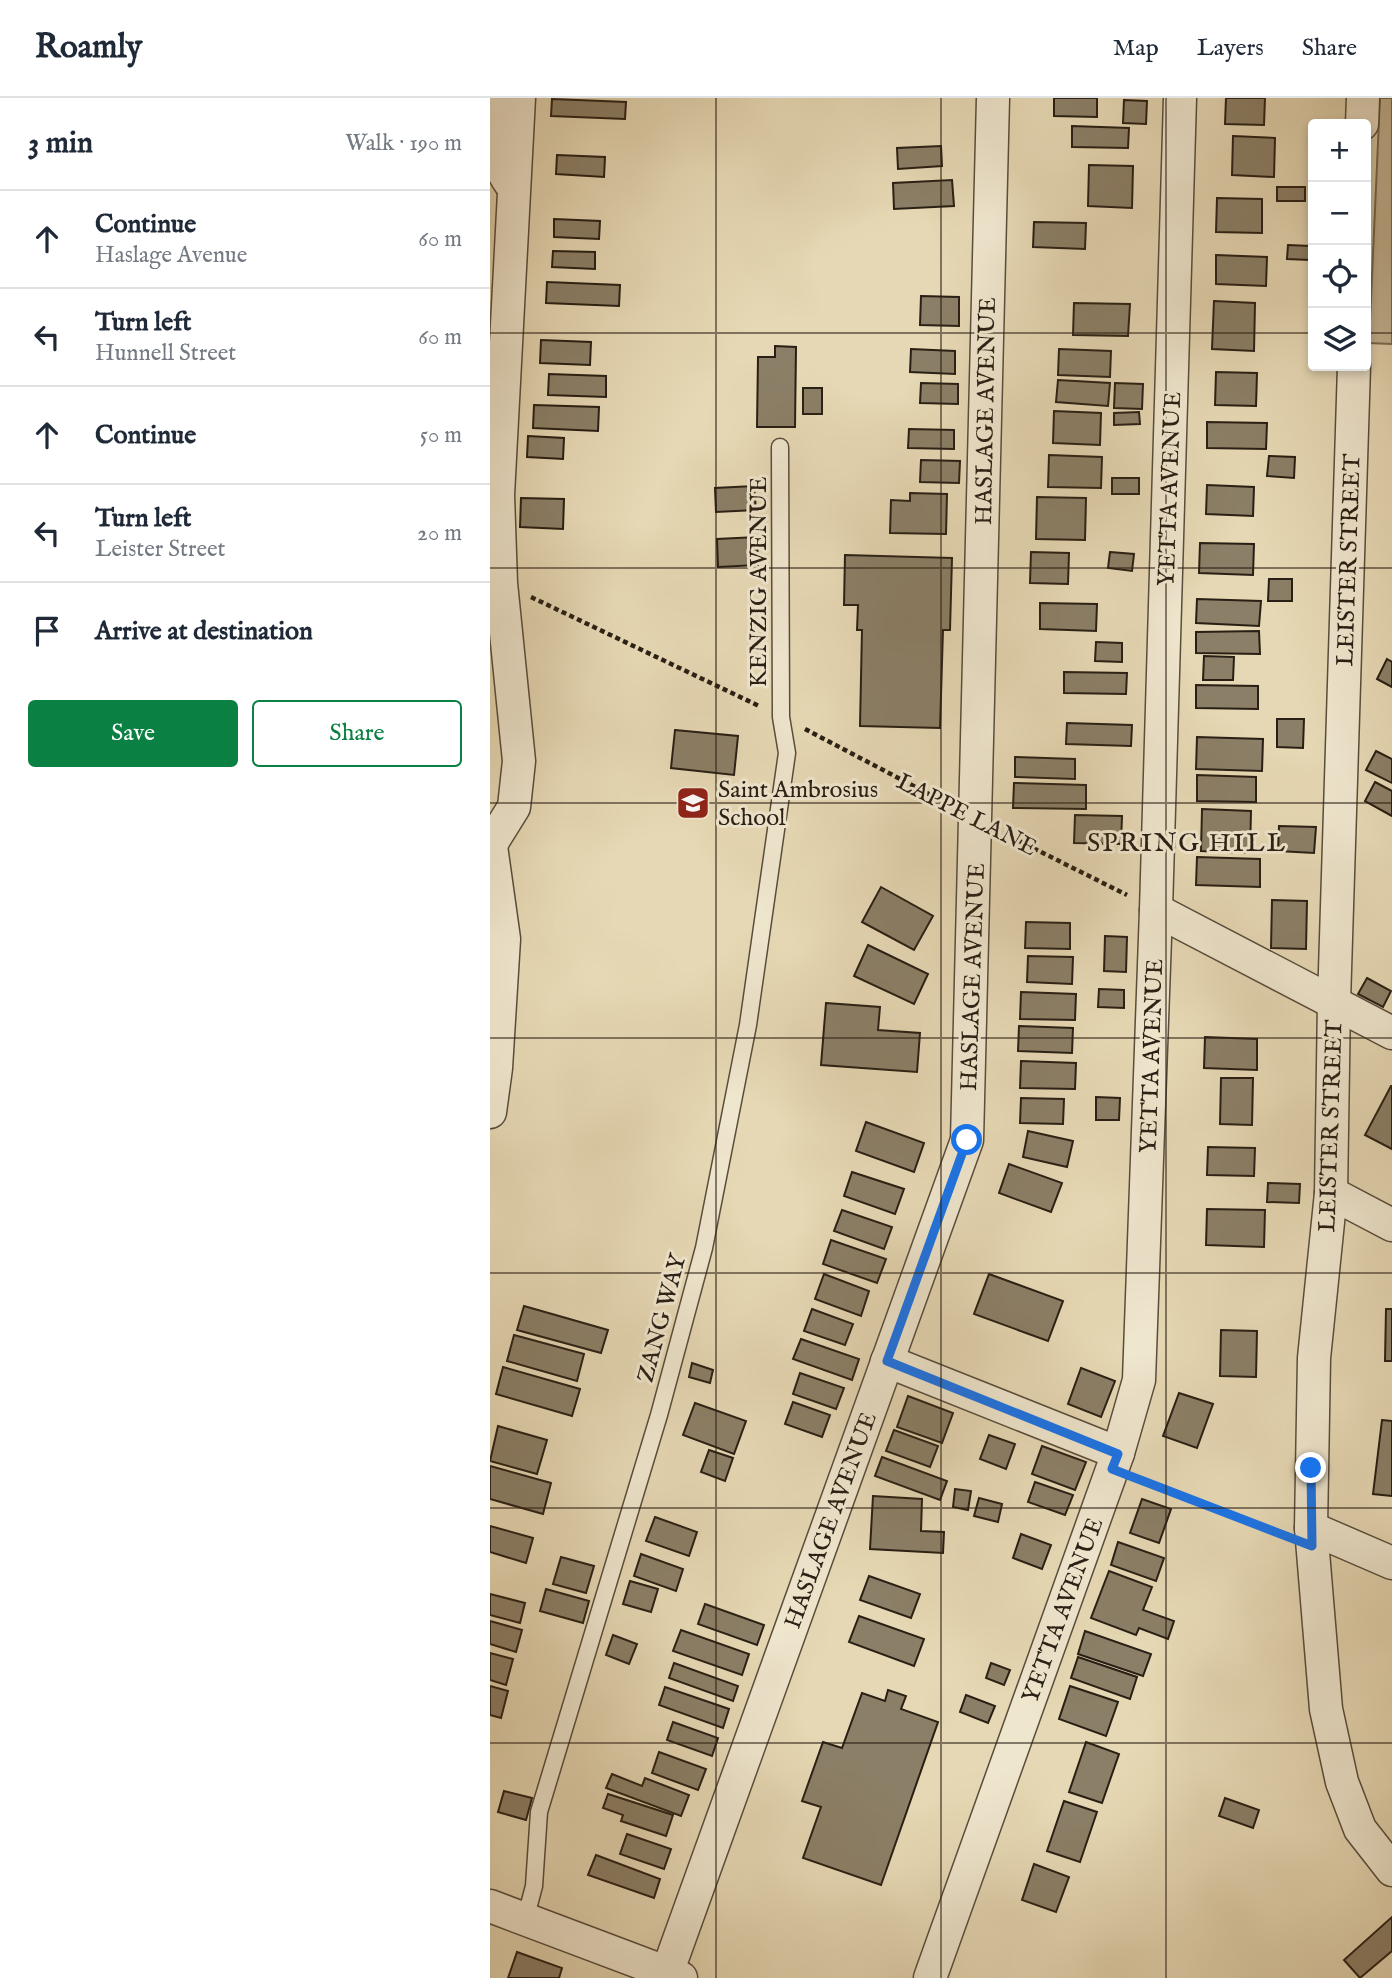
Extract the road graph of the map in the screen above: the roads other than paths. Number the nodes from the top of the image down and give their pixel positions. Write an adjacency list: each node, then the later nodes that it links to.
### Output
1 (492, 98): 7 (street)
2 (519, 98): 7 (street)
3 (993, 98): 18 (street, HASLAGE AVENUE)
4 (1180, 98): 12 (street, YETTA AVENUE)
5 (1363, 98): 6 (street)
6 (1362, 119)
7 (513, 187): 11 (street)
8 (1354, 371): 13 (street, LEISTER STREET)
9 (780, 447): 10 (lane, KENZIG AVENUE)
10 (781, 716): 24 (lane, ZANG WAY)
11 (490, 841): 15 (street)
12 (1156, 909): 13 (street); 19 (street, YETTA AVENUE)
13 (1334, 1002): 14 (street); 16 (street, LEISTER STREET)
14 (1392, 1033)
15 (490, 1112)
16 (1331, 1193): 17 (street); 20 (street, LEISTER STREET)
17 (1392, 1225)
18 (887, 1361): 19 (street); 25 (street, HASLAGE AVENUE)
19 (1115, 1461): 26 (street, YETTA AVENUE)
20 (1311, 1537): 21 (street); 22 (street, LEISTER STREET)
21 (1392, 1563)
22 (1392, 1870)
23 (490, 1906): 24 (street)
24 (525, 1920): 25 (street)
25 (674, 1975)
26 (930, 1978)

